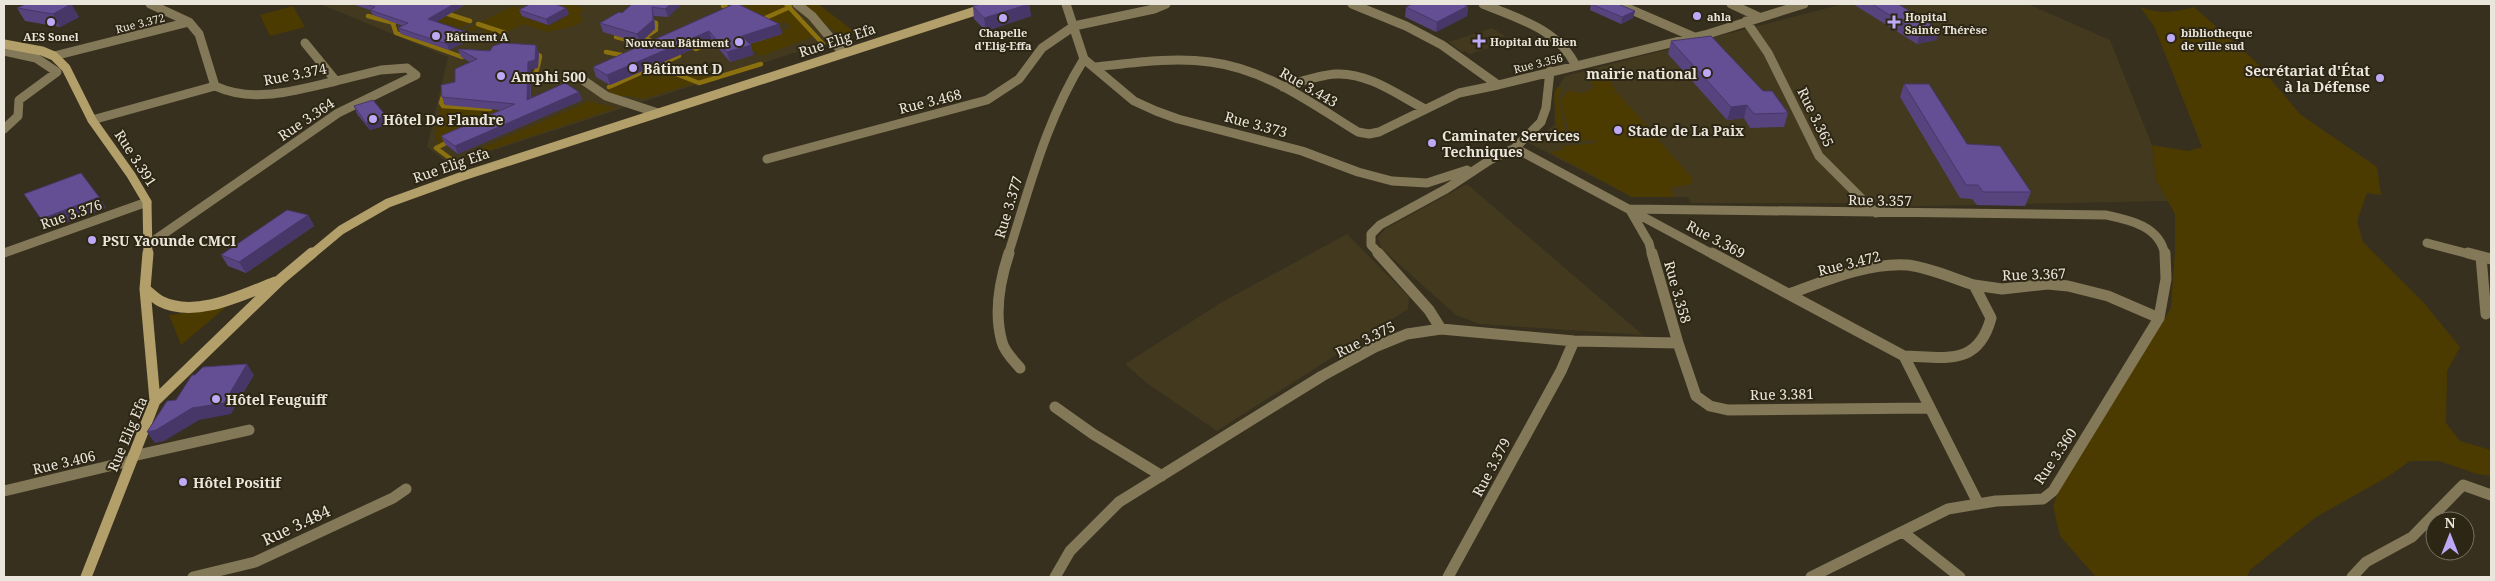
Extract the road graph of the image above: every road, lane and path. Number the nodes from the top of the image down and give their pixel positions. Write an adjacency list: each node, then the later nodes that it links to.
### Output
1 (150, 4): 13 (street, Rue 3.372)
2 (797, 4): 19 (street)
3 (997, 4): 19 (main road, Rue Elig Efa)
4 (1066, 4): 14 (street)
5 (1166, 4): 14 (street)
6 (1352, 4): 27 (street, Rue 3.356)
7 (1483, 4): 22 (street)
8 (1618, 4): 15 (street)
9 (1730, 4): 11 (street)
10 (1804, 4): 11 (street, Rue 3.356)
11 (1759, 17): 12 (street, Rue 3.356)
12 (1746, 21): 15 (street, Rue 3.356); 39 (street, Rue 3.365)
13 (189, 22): 20 (street, Rue 3.372); 28 (street)
14 (1074, 26): 21 (street); 35 (street, Rue 3.468)
15 (1694, 37): 22 (street, Rue 3.356)
16 (4, 44): 20 (main road)
17 (305, 44): 26 (street, Rue 3.374)
18 (4, 52): 33 (street)
19 (843, 53): 31 (main road, Rue Elig Efa)
20 (54, 56): 32 (main road, Rue 3.391)
21 (1084, 59): 23 (street, Rue 3.373); 55 (street, Rue 3.377)
22 (1576, 66): 24 (street, Rue 3.356)
23 (1095, 67): 29 (street, Rue 3.443); 36 (street, Rue 3.373)
24 (1550, 71): 27 (street, Rue 3.356); 34 (street)
25 (583, 80): 31 (street)
26 (336, 81): 28 (street, Rue 3.374); 42 (street, Rue 3.364)
27 (1498, 85): 30 (street, Rue 3.443)
28 (215, 86): 32 (street)
29 (1284, 87): 30 (street); 30 (street, Rue 3.443)
30 (1426, 109)
31 (658, 113): 45 (main road, Rue Elig Efa)
32 (92, 120): 37 (main road, Rue 3.391)
33 (4, 129)
34 (1514, 148): 36 (street); 38 (street, Rue 3.369)
35 (767, 159)
36 (1490, 160): 51 (street)
37 (147, 202): 42 (main road, Rue 3.391); 43 (street, Rue 3.376)
38 (1629, 209): 39 (street, Rue 3.357); 48 (street, Rue 3.369); 53 (street, Rue 3.358)
39 (1876, 213): 40 (street, Rue 3.357)
40 (2129, 218): 50 (street, Rue 3.360)
41 (2427, 243): 44 (street)
42 (149, 244): 47 (main road, Rue 3.391)
43 (4, 253)
44 (2486, 258): 49 (street)
45 (281, 279): 47 (main road); 56 (main road, Rue Elig Efa)
46 (1974, 285): 48 (street, Rue 3.472); 50 (street, Rue 3.367); 54 (street)
47 (146, 289): 56 (main road, Rue 3.391)
48 (1789, 294): 54 (street, Rue 3.369)
49 (2486, 314)
50 (2159, 318): 65 (street, Rue 3.360)
51 (1442, 329): 52 (street, Rue 3.358); 61 (street, Rue 3.375)
52 (1574, 341): 53 (street, Rue 3.358); 70 (street, Rue 3.379)
53 (1678, 343): 58 (street, Rue 3.381)
54 (1904, 356): 58 (street)
55 (1020, 368)
56 (155, 401): 60 (main road, Rue Elig Efa)
57 (1055, 407): 61 (street)
58 (1928, 408): 65 (street)
59 (249, 430): 60 (street, Rue 3.406)
60 (132, 459): 63 (street, Rue 3.406); 67 (main road, Rue Elig Efa)
61 (1162, 476): 69 (street, Rue 3.375)
62 (406, 489): 68 (street, Rue 3.484)
63 (4, 491)
64 (2491, 496): 73 (street)
65 (1978, 503): 66 (street, Rue 3.360)
66 (1903, 532): 71 (street, Rue 3.360); 72 (street)
67 (86, 577)
68 (193, 577)
69 (1055, 577)
70 (1448, 577)
71 (1811, 577)
72 (1960, 577)
73 (2352, 577)

